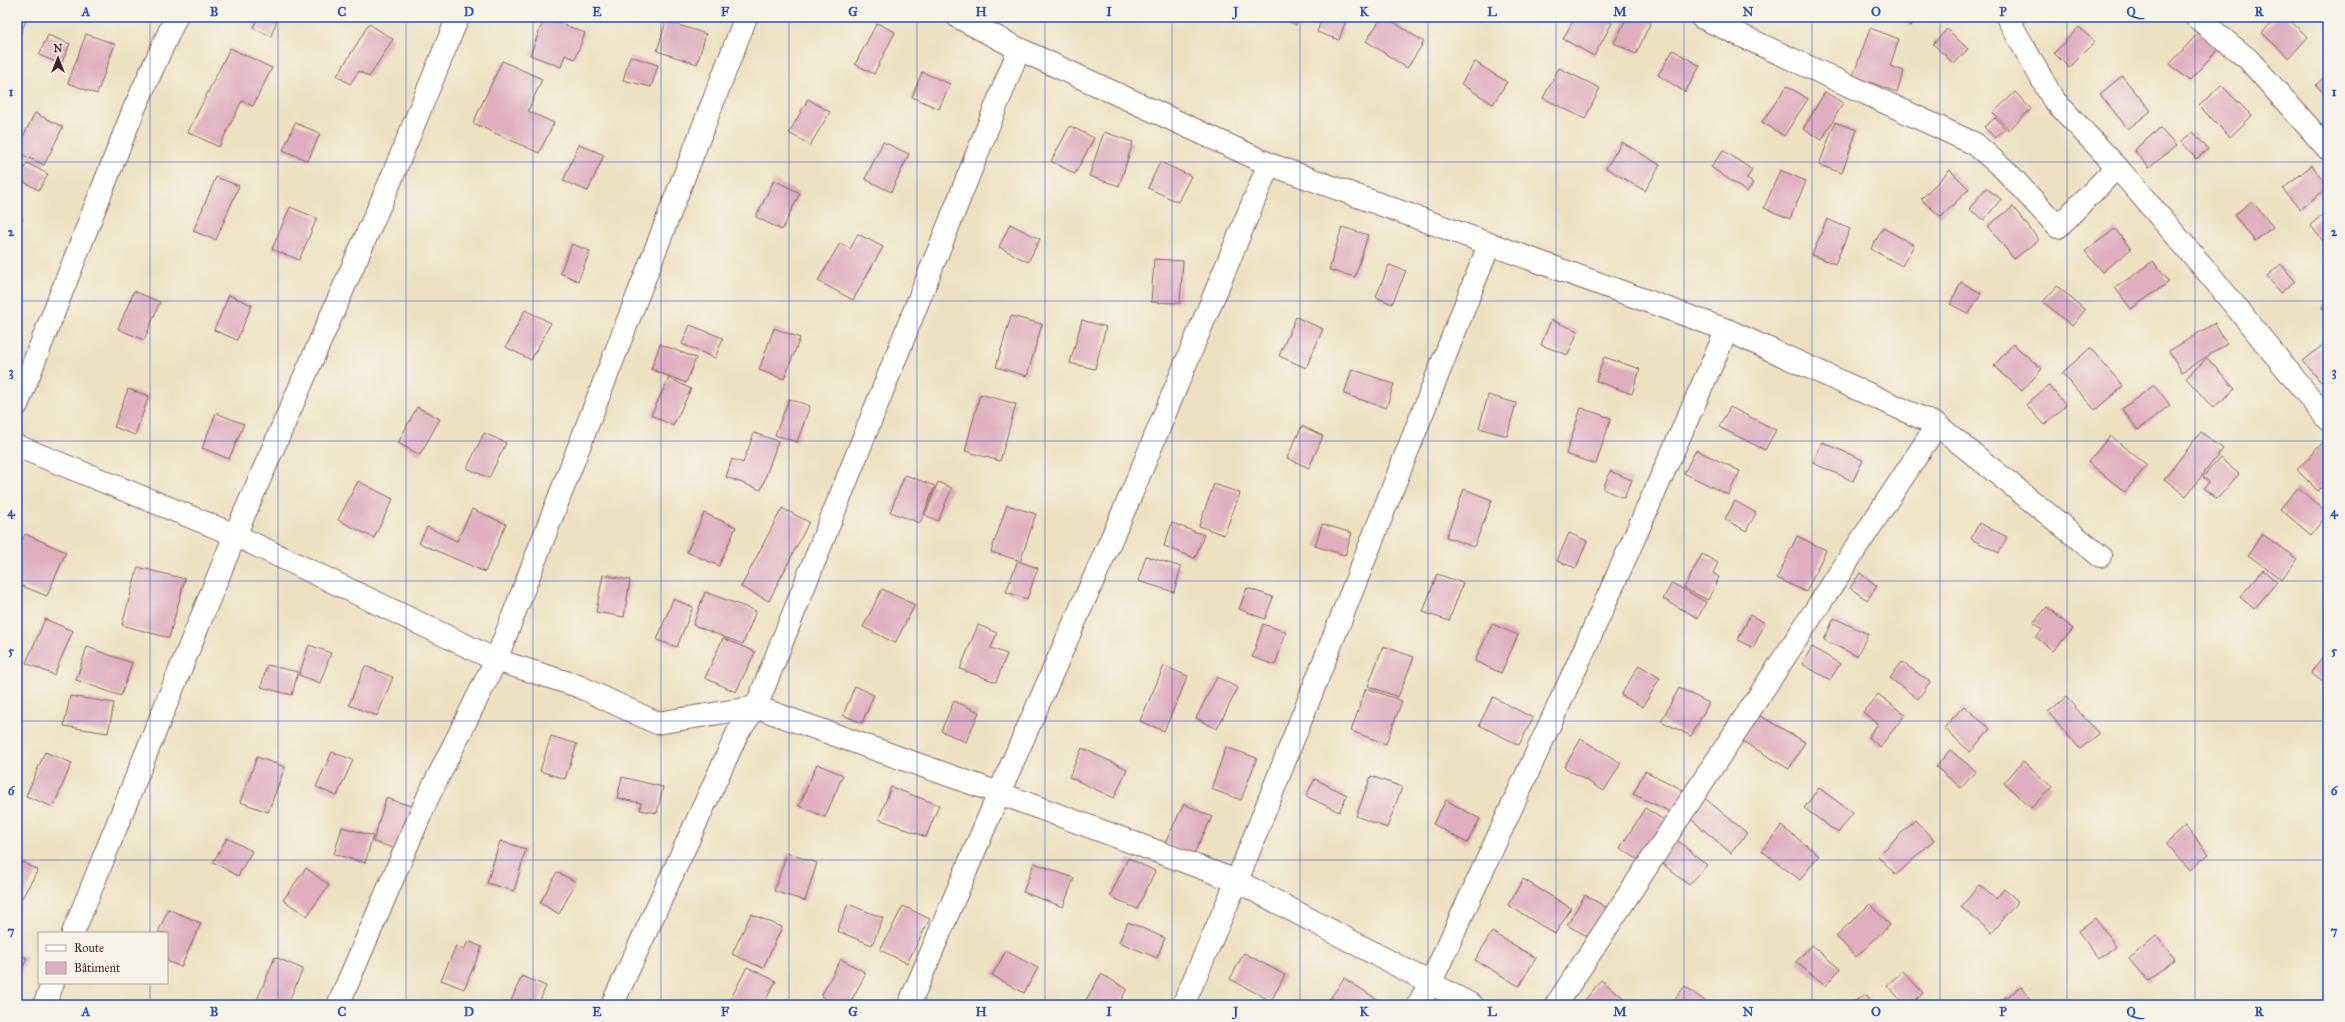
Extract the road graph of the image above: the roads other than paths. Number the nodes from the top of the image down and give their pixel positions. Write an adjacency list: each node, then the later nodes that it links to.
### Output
1 (176, 17): 14 (street)
2 (458, 17): 18 (street)
3 (746, 17): 20 (street)
4 (958, 17): 8 (street)
5 (1701, 17): 11 (street)
6 (2007, 17): 11 (street)
7 (2196, 17): 9 (street)
8 (1019, 49): 10 (street); 21 (street)
9 (2328, 150)
10 (1269, 164): 12 (street); 22 (street)
11 (2117, 167): 15 (street)
12 (1489, 245): 13 (street); 23 (street)
13 (1727, 330): 16 (street); 25 (street)
14 (17, 405)
15 (2328, 420)
16 (1937, 425): 19 (street); 34 (street)
17 (17, 446): 18 (street)
18 (235, 535): 20 (street); 24 (street)
19 (2100, 556)
20 (496, 660): 21 (street); 28 (street)
21 (756, 707): 22 (street); 29 (street)
22 (999, 793): 23 (street); 30 (street)
23 (1237, 881): 25 (street); 31 (street)
24 (73, 932)
25 (1431, 982): 32 (street); 33 (street)
26 (53, 984): 27 (street)
27 (44, 1005)
28 (338, 1005)
29 (612, 1005)
30 (909, 1005)
31 (1183, 1005)
32 (1418, 1005)
33 (1472, 1005)
34 (1556, 1005)

